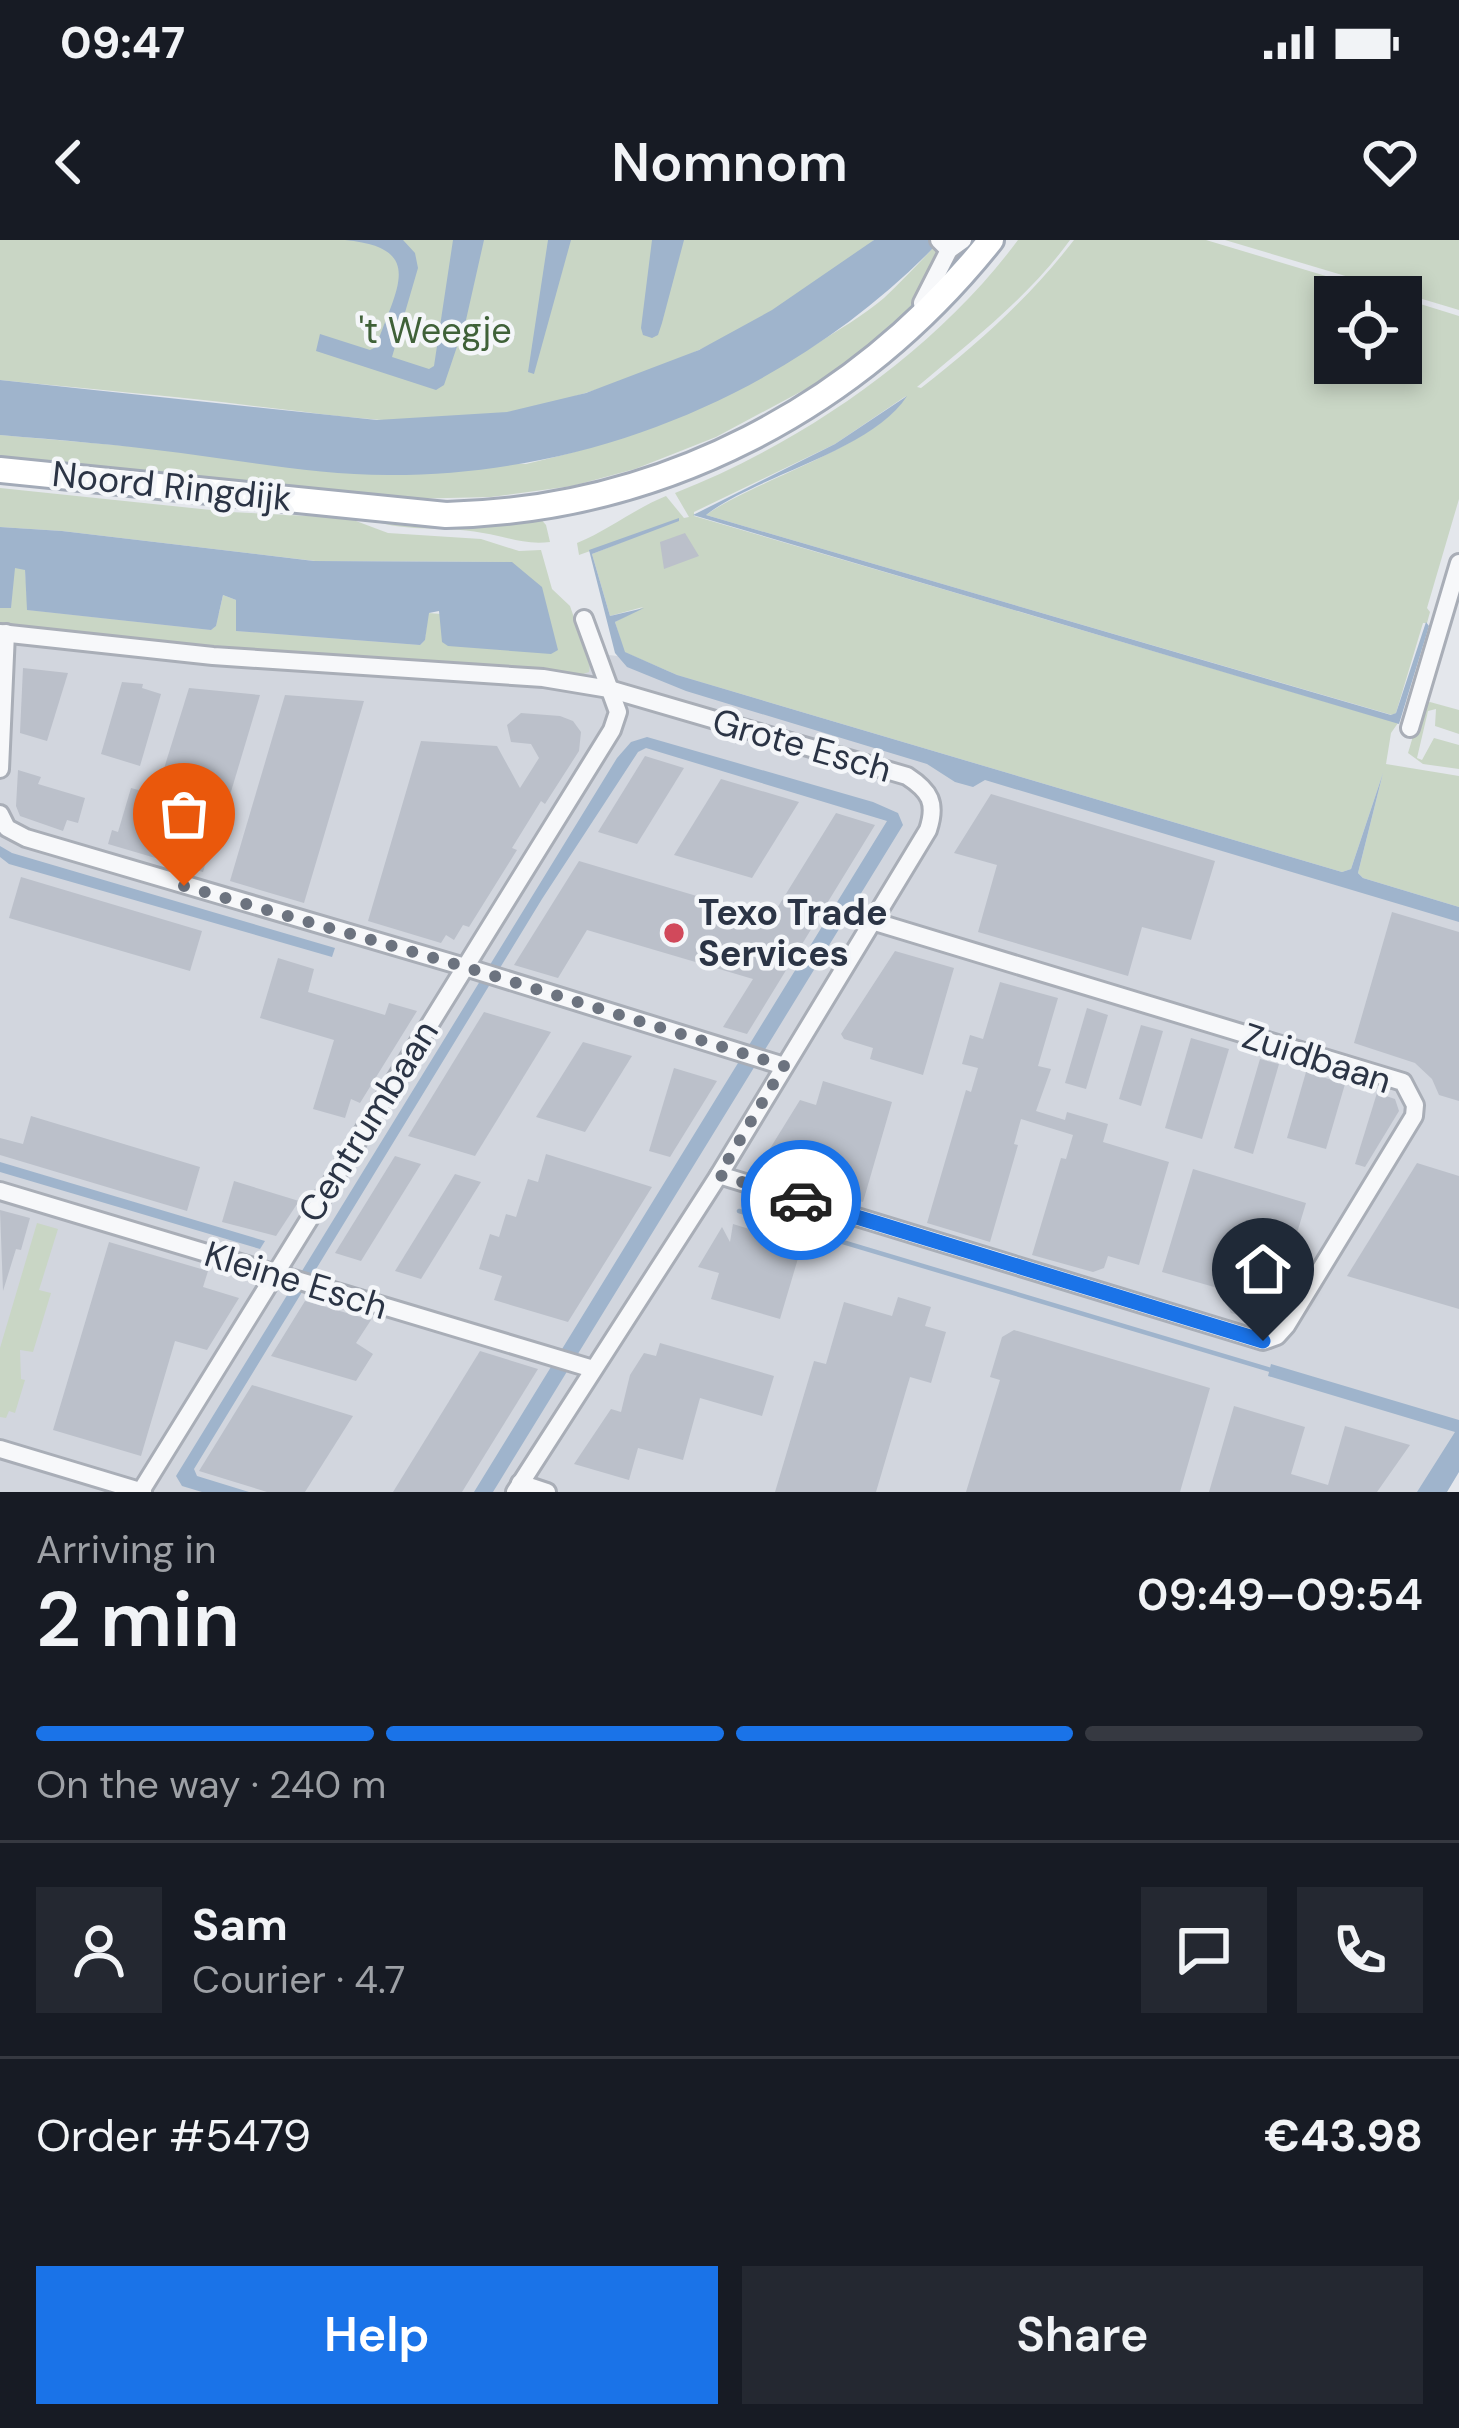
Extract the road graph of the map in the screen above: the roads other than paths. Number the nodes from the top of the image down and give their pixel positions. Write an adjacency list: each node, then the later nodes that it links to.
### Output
1 (991, 240): 3 (main road, Noord Ringdijk)
2 (948, 243): 3 (street)
3 (925, 314): 4 (main road, Noord Ringdijk)
4 (0, 470)
5 (1459, 562): 9 (street)
6 (584, 620): 8 (street, Centrumbaan)
7 (3, 633): 8 (street, Grote Esch); 10 (street)
8 (609, 688): 12 (street, Grote Esch); 13 (street, Centrumbaan)
9 (1410, 728)
10 (0, 769)
11 (0, 814): 13 (street)
12 (872, 921): 14 (street, Grote Esch); 15 (street, Zuidbaan)
13 (473, 969): 14 (street); 17 (street, Centrumbaan)
14 (776, 1064): 15 (street, Grote Esch)
15 (719, 1175): 18 (street, Grote Esch)
16 (0, 1191): 17 (street, Kleine Esch)
17 (283, 1275): 18 (street, Kleine Esch); 21 (street, Centrumbaan)
18 (585, 1367): 20 (street, Grote Esch)
19 (0, 1449): 21 (street)
20 (518, 1487): 22 (street)
21 (142, 1492)
22 (547, 1492)

